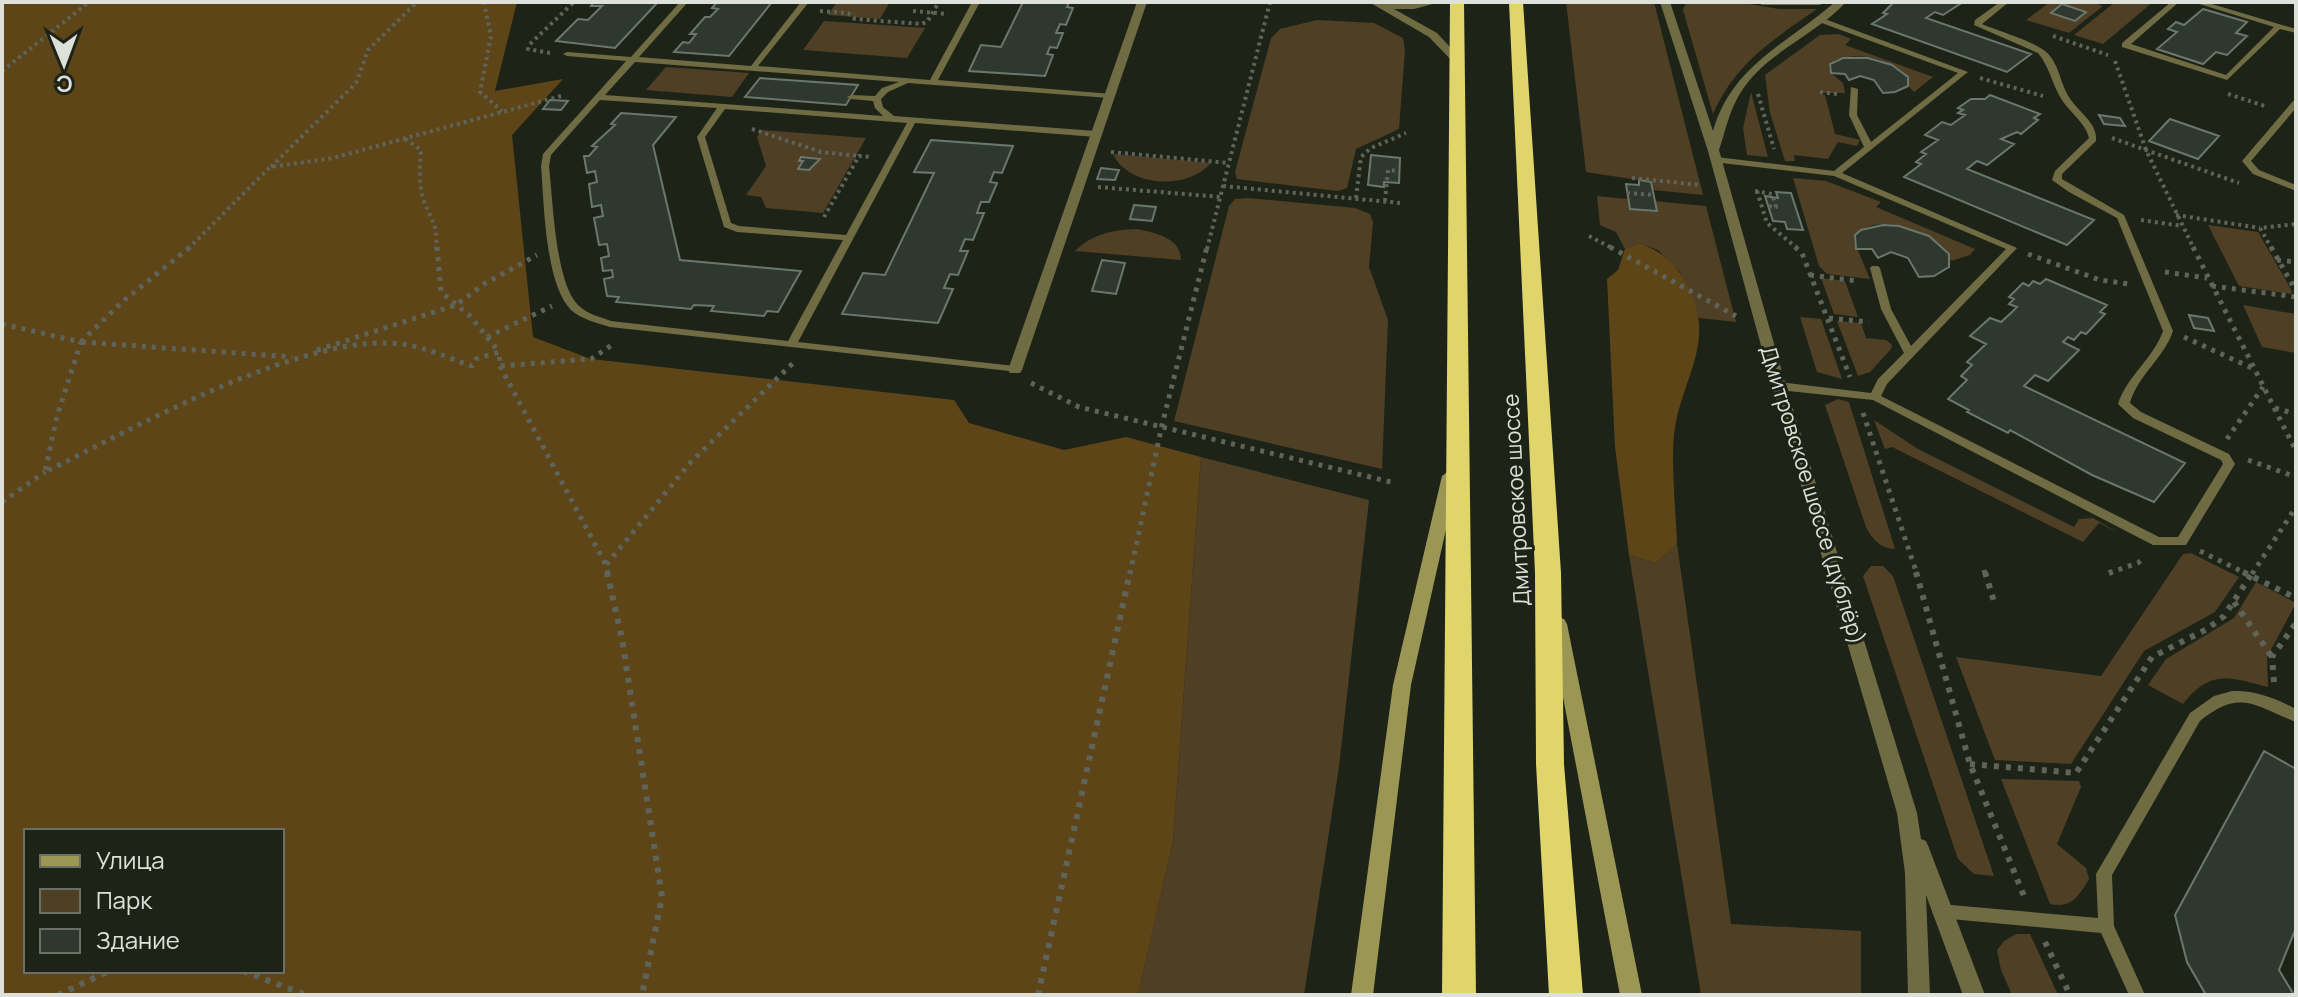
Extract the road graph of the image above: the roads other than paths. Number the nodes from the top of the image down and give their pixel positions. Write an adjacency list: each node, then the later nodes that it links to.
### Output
1 (684, 2): 20 (lane)
2 (976, 2): 24 (lane)
3 (1142, 2): 26 (street)
4 (1435, 2): 14 (street)
5 (1457, 2): 21 (highway)
6 (1516, 2): 47 (highway, Дмитровское шоссе)
7 (1665, 2): 36 (street, Дмитровское шоссе (дублёр))
8 (1762, 2): 9 (street)
9 (1820, 2)
10 (1841, 2): 16 (street)
11 (2005, 2): 45 (lane)
12 (2175, 2): 17 (lane)
13 (2197, 2): 17 (lane)
14 (1380, 4): 21 (street)
15 (802, 6): 22 (lane)
16 (1822, 20): 35 (lane); 36 (street)
17 (2279, 26): 18 (lane)
18 (2296, 31)
19 (567, 54): 20 (lane)
20 (632, 59): 22 (lane); 27 (lane)
21 (1457, 60): 46 (highway)
22 (753, 68): 23 (lane)
23 (915, 81): 24 (lane); 29 (lane)
24 (933, 82): 26 (lane)
25 (1854, 89): 35 (lane)
26 (1109, 96): 34 (street)
27 (597, 97): 31 (lane); 41 (lane)
28 (851, 97): 29 (lane)
29 (877, 99): 32 (lane)
30 (2296, 103): 38 (lane)
31 (723, 106): 32 (lane); 39 (lane)
32 (894, 119): 33 (lane)
33 (912, 121): 34 (lane); 39 (lane)
34 (1096, 134): 43 (street)
35 (1869, 148): 37 (lane)
36 (1715, 156): 37 (lane); 44 (street, Дмитровское шоссе (дублёр))
37 (1836, 174): 42 (lane)
38 (2296, 188)
39 (849, 238): 41 (lane)
40 (1875, 268): 42 (lane)
41 (798, 344): 43 (lane)
42 (1910, 354): 45 (lane)
43 (1015, 370)
44 (1779, 386): 45 (lane); 49 (street, Дмитровское шоссе (дублёр))
45 (1875, 397)
46 (1456, 451): 52 (street); 53 (highway)
47 (1548, 573): 54 (highway, Дмитровское шоссе); 55 (street)
48 (2296, 716): 51 (lane)
49 (1907, 813): 50 (street); 56 (street, Дмитровское шоссе (дублёр))
50 (1940, 911): 51 (lane); 57 (street)
51 (2106, 926): 58 (lane)
52 (1362, 995)
53 (1459, 995)
54 (1566, 995)
55 (1631, 995)
56 (1919, 995)
57 (1974, 995)
58 (2137, 995)

